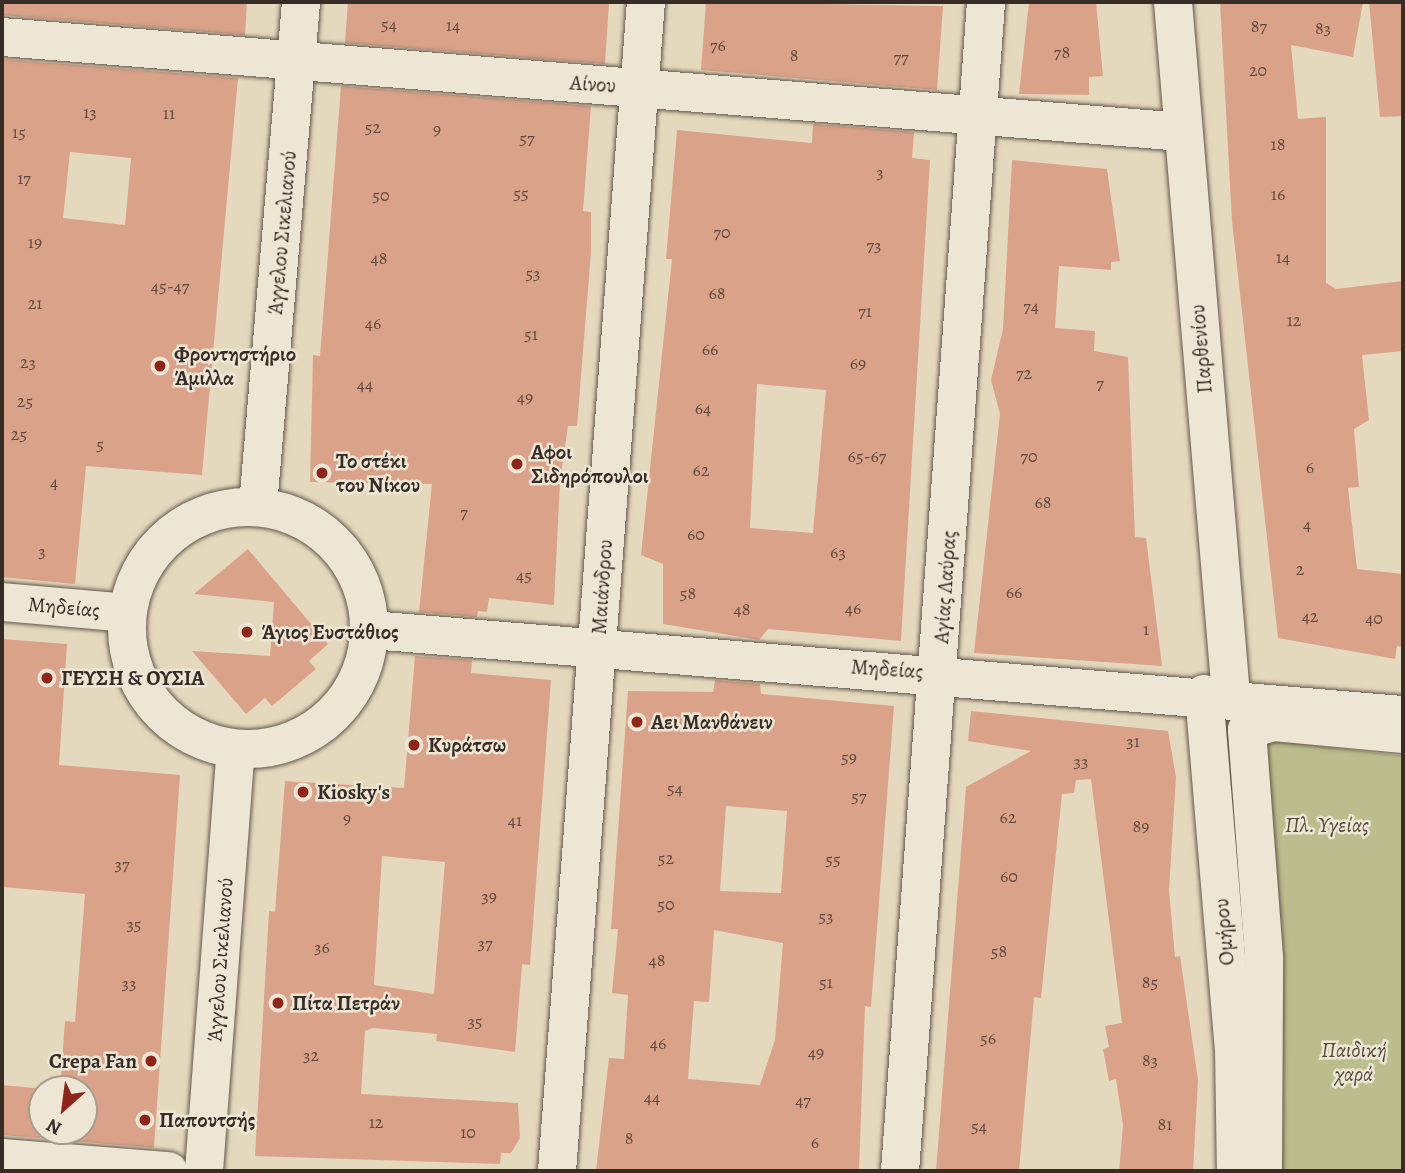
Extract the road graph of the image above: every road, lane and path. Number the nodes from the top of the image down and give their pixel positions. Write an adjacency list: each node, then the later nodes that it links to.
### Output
1 (301, 2): 6 (street, Άγγελου Σικελιανού)
2 (646, 2): 7 (street, Μαιάνδρου)
3 (986, 2): 8 (street, Αγίας Λαύρας)
4 (1173, 2): 9 (street, Παρθενίου)
5 (2, 37): 6 (street, Αίνου)
6 (296, 62): 7 (street, Αίνου); 10 (street, Άγγελου Σικελιανού)
7 (640, 88): 8 (street, Αίνου); 14 (street, Μαιάνδρου)
8 (980, 120): 9 (street, Αίνου); 15 (street, Αγίας Λαύρας)
9 (1183, 132): 16 (street, Παρθενίου)
10 (258, 506): 12 (street); 13 (street)
11 (2, 602): 12 (street, Μηδείας)
12 (127, 613): 19 (street)
13 (371, 630): 14 (street, Μηδείας); 19 (street)
14 (598, 647): 15 (street, Μηδείας); 23 (street, Μαιάνδρου)
15 (939, 672): 16 (street, Μηδείας); 24 (street, Αγίας Λαύρας)
16 (1217, 695): 17 (street, Μηδείας); 25 (street, Ομήρου)
17 (1403, 715)
18 (1403, 734): 26 (street)
19 (236, 749): 22 (street, Άγγελου Σικελιανού)
20 (2, 1158): 21 (street)
21 (168, 1171)
22 (204, 1171)
23 (558, 1171)
24 (900, 1171)
25 (1236, 1171)
26 (1263, 1171)

